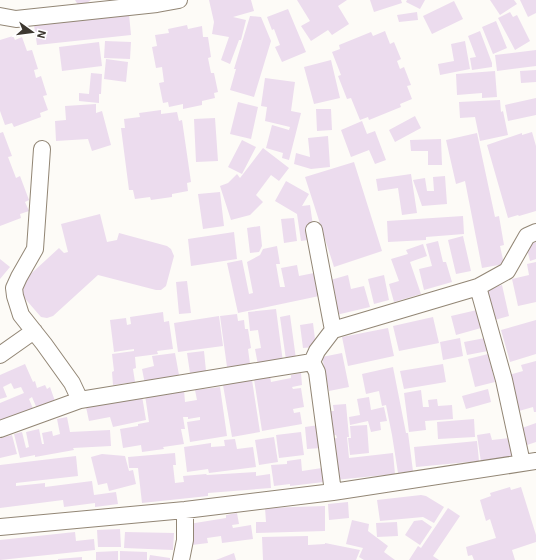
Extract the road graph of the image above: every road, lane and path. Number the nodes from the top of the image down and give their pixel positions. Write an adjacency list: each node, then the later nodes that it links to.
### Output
1 (179, 0): 2 (street)
2 (8, 18): 3 (street)
3 (0, 26)
4 (42, 148): 9 (street)
5 (314, 230): 8 (street)
6 (536, 232): 7 (street)
7 (478, 287): 8 (street); 14 (street)
8 (333, 330): 11 (street)
9 (34, 331): 10 (street); 12 (street)
10 (0, 356)
11 (312, 362): 12 (street); 15 (street)
12 (80, 400): 13 (street)
13 (0, 429)
14 (529, 462): 15 (street)
15 (333, 492): 16 (street)
16 (185, 510): 17 (street); 18 (street)
17 (0, 527)
18 (181, 560)

